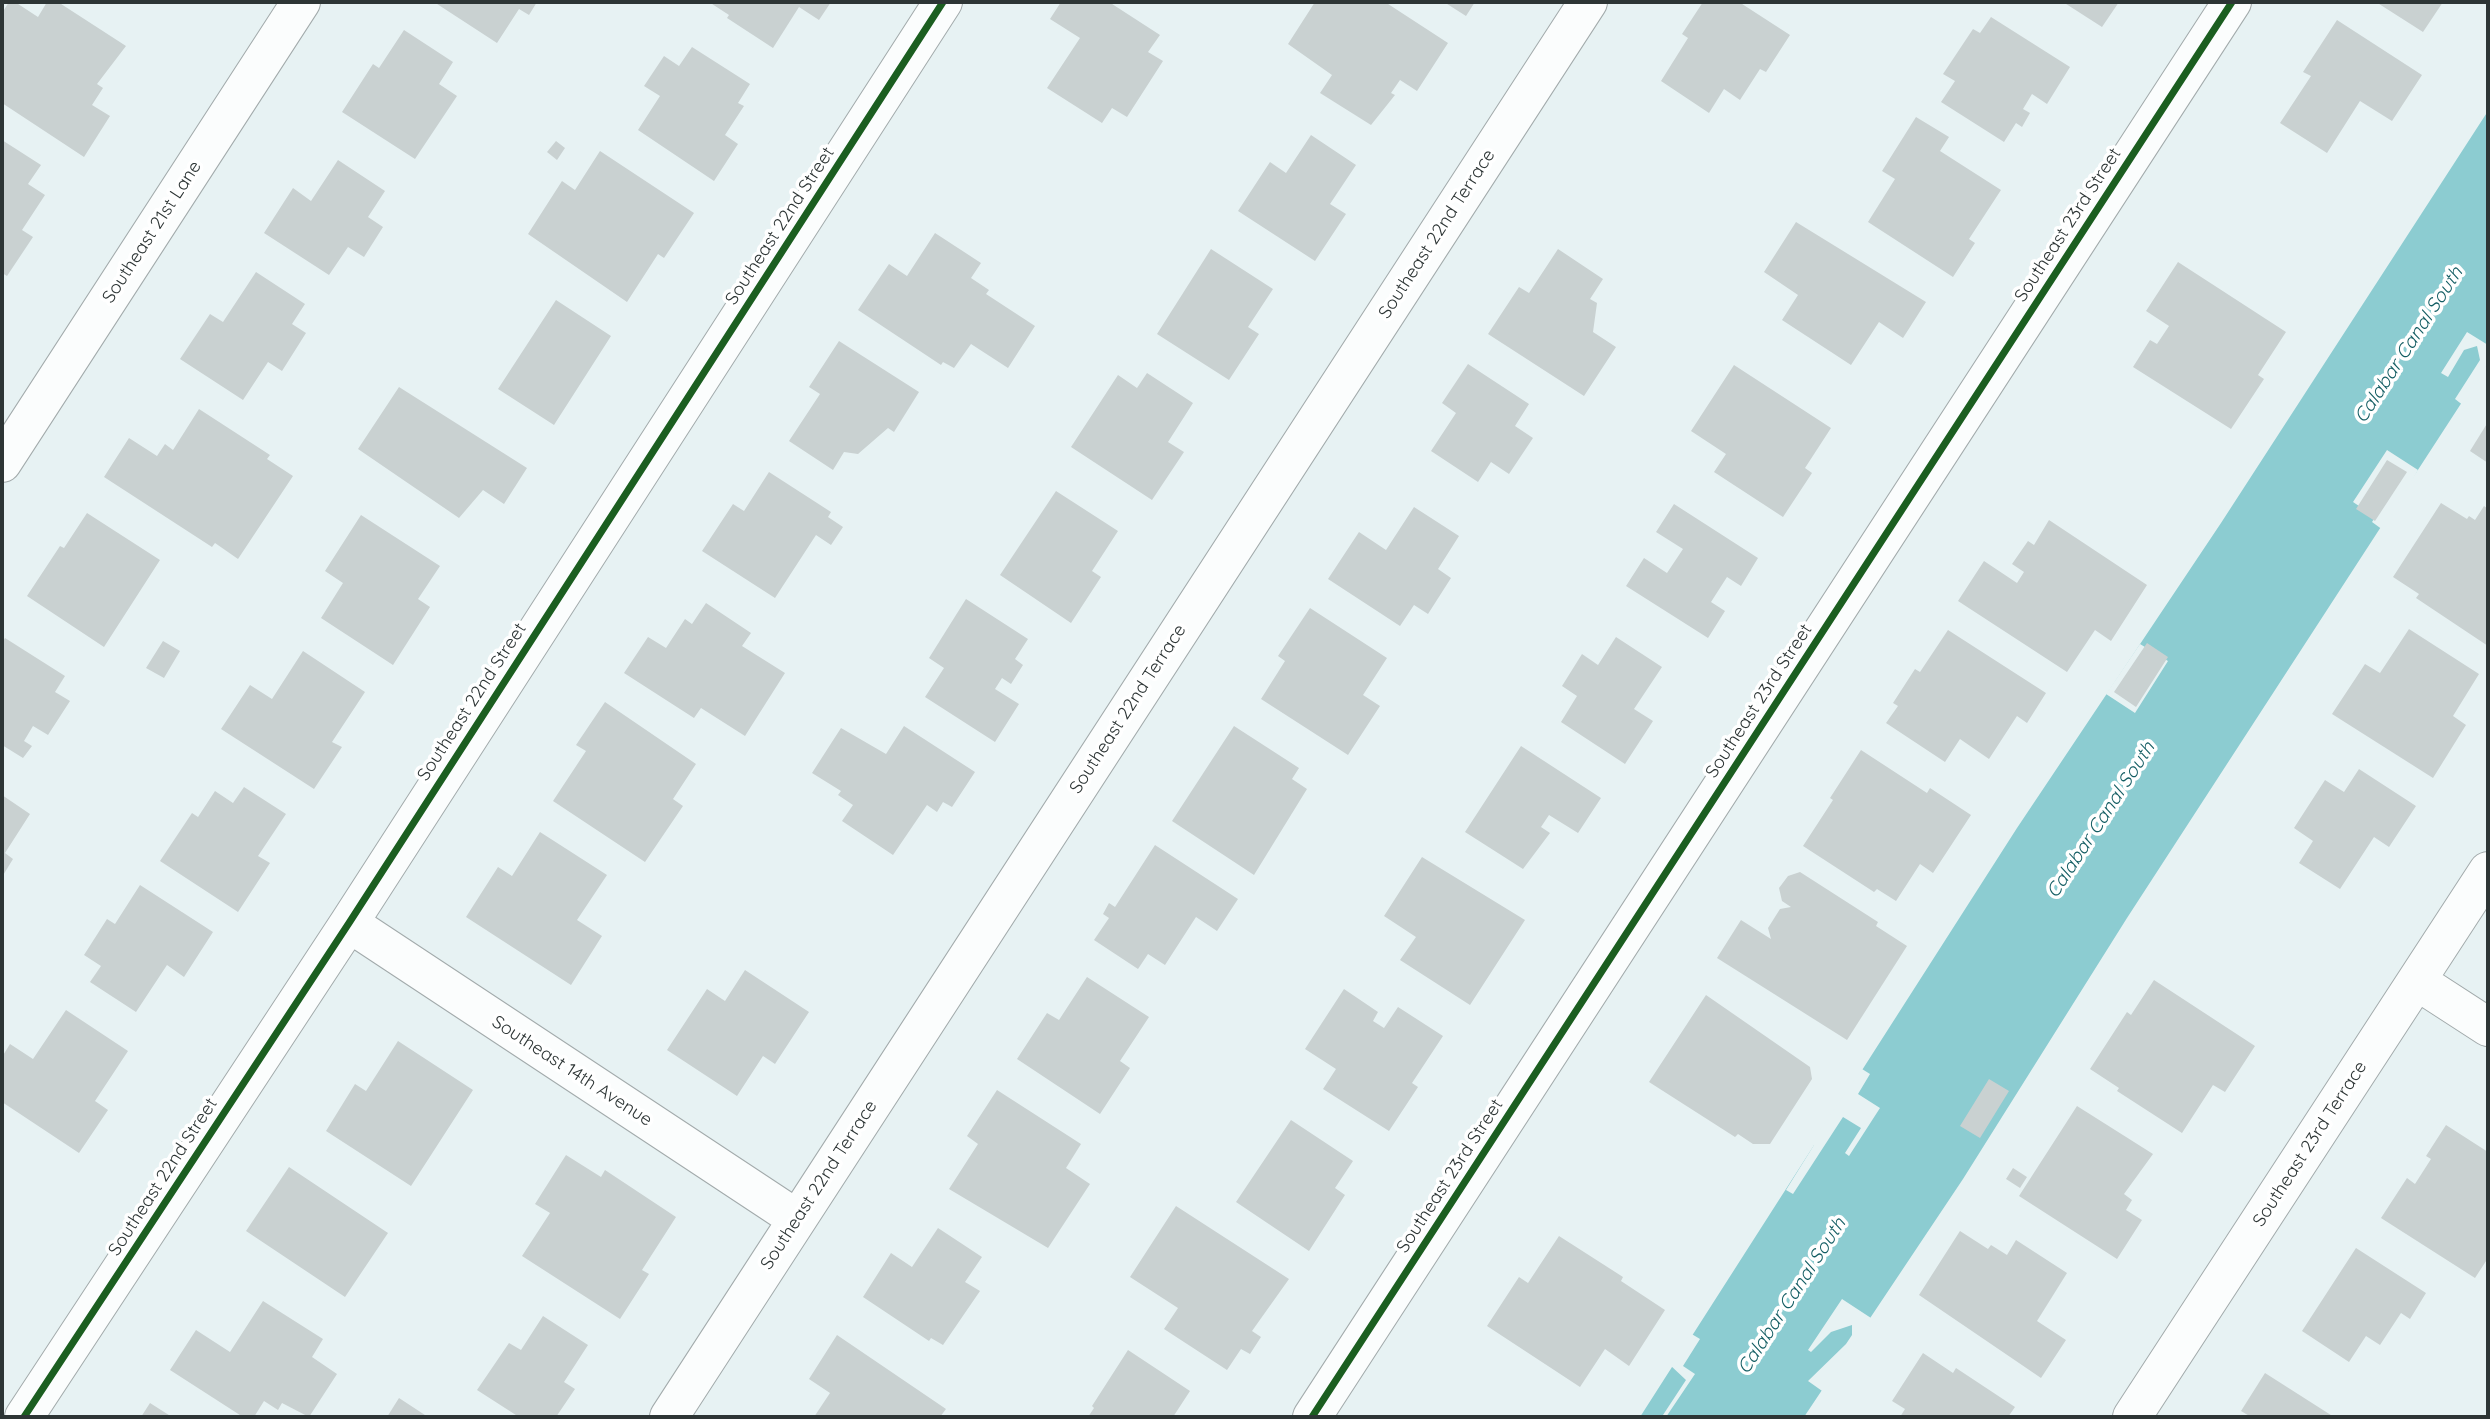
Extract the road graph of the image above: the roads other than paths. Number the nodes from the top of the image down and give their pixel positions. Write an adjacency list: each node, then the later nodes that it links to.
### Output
1 (301, 2): 5 (street, Southeast 21st Lane)
2 (943, 2): 7 (street, Southeast 22nd Street)
3 (1588, 2): 10 (street, Southeast 22nd Terrace)
4 (2232, 2): 13 (street, Southeast 23rd Street)
5 (2, 463)
6 (2488, 871): 8 (street, Southeast 23rd Terrace)
7 (348, 923): 10 (street, Southeast 14th Avenue); 11 (street, Southeast 22nd Street)
8 (2417, 981): 9 (street); 14 (street, Southeast 23rd Terrace)
9 (2488, 1027)
10 (797, 1219): 12 (street, Southeast 22nd Terrace)
11 (24, 1417)
12 (669, 1417)
13 (1312, 1417)
14 (2132, 1417)

